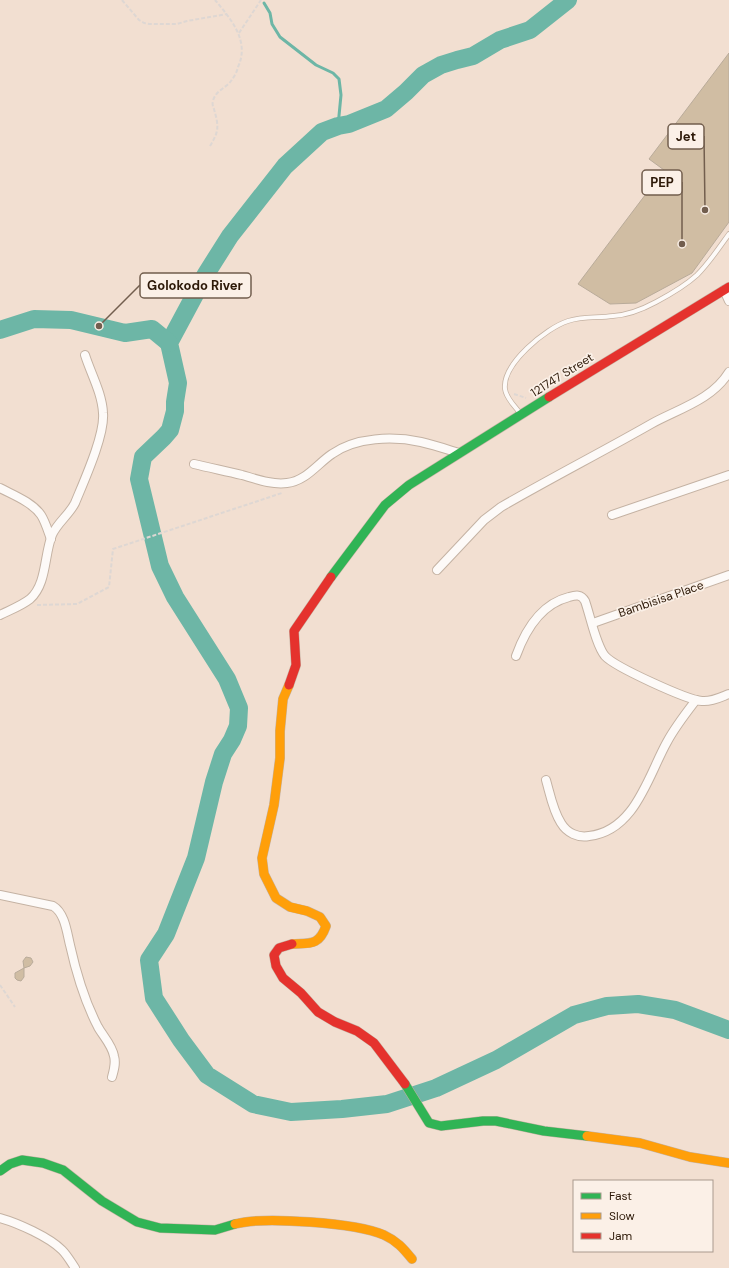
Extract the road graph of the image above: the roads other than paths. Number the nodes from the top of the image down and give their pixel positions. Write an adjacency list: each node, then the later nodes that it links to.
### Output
1 (729, 234): 6 (lane)
2 (727, 288): 3 (street); 6 (street, 121747 Street)
3 (729, 301)
4 (85, 355): 12 (street)
5 (729, 372): 13 (street)
6 (521, 414): 7 (street, 121747 Street)
7 (459, 453): 8 (street); 23 (street, 121747 Street)
8 (194, 464)
9 (729, 475): 11 (street)
10 (0, 488): 12 (street)
11 (612, 515)
12 (51, 539): 15 (street)
13 (437, 570)
14 (729, 575): 16 (street, Bambisisa Place)
15 (0, 615)
16 (592, 622): 17 (street); 19 (street)
17 (516, 656)
18 (729, 694): 19 (street)
19 (696, 700): 20 (street)
20 (546, 780)
21 (0, 895): 22 (street)
22 (112, 1077)
23 (729, 1163)
24 (0, 1171): 26 (street)
25 (0, 1218): 27 (street)
26 (412, 1259)
27 (75, 1268)

